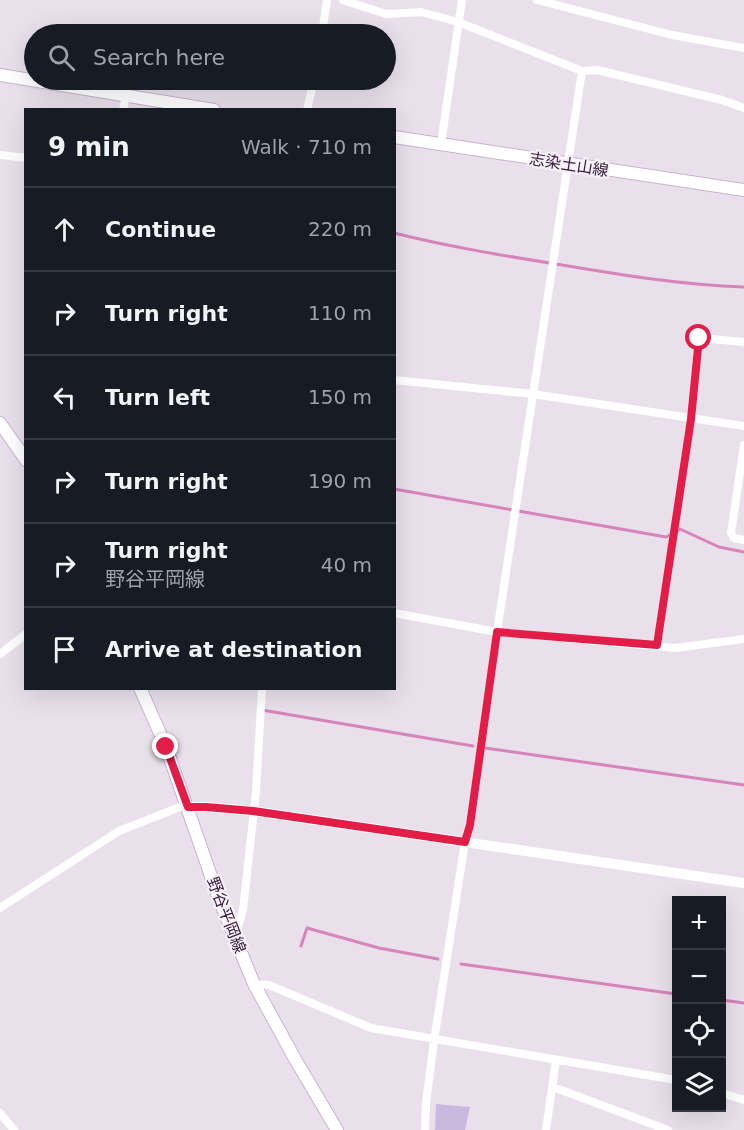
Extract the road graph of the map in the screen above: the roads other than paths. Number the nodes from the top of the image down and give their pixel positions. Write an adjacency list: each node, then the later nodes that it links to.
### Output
1 (327, 0): 6 (street)
2 (342, 0): 5 (street)
3 (462, 0): 5 (street)
4 (537, 0): 7 (street)
5 (458, 22): 8 (street); 19 (street)
6 (323, 24)
7 (744, 48)
8 (582, 71): 17 (street); 22 (street)
9 (0, 75): 10 (main road)
10 (24, 79)
11 (94, 90): 13 (main road)
12 (312, 90): 16 (street)
13 (126, 95): 14 (street); 15 (main road)
14 (123, 108)
15 (202, 108)
16 (307, 108)
17 (744, 108)
18 (396, 137): 19 (main road, 志染土山線)
19 (441, 144): 22 (main road, 志染土山線)
20 (0, 155): 21 (street)
21 (24, 158)
22 (566, 163): 23 (main road, 志染土山線); 26 (street)
23 (744, 190)
24 (744, 342): 27 (street)
25 (396, 380): 26 (street)
26 (533, 394): 27 (street); 34 (street)
27 (691, 419): 29 (street); 37 (street)
28 (0, 423): 31 (main road)
29 (744, 426)
30 (744, 446): 32 (street)
31 (24, 457)
32 (744, 540)
33 (396, 613): 34 (street)
34 (497, 632): 37 (street); 43 (street)
35 (24, 636): 38 (street)
36 (744, 639): 37 (street)
37 (657, 645)
38 (0, 654)
39 (141, 690): 41 (main road, 野谷平岡線)
40 (262, 690): 42 (street)
41 (188, 807): 42 (street); 45 (street); 46 (main road, 野谷平岡線)
42 (253, 811): 43 (street); 46 (street)
43 (465, 842): 44 (street); 48 (street)
44 (744, 883)
45 (0, 908)
46 (235, 938): 47 (main road, 野谷平岡線)
47 (254, 984): 48 (street); 56 (main road, 野谷平岡線)
48 (434, 1041): 49 (street); 57 (street)
49 (556, 1060): 50 (street); 51 (street)
50 (672, 1079)
51 (553, 1087): 58 (street); 59 (street)
52 (726, 1094): 53 (street)
53 (744, 1100)
54 (0, 1113): 55 (street)
55 (14, 1130)
56 (337, 1130)
57 (425, 1130)
58 (546, 1130)
59 (668, 1130)

